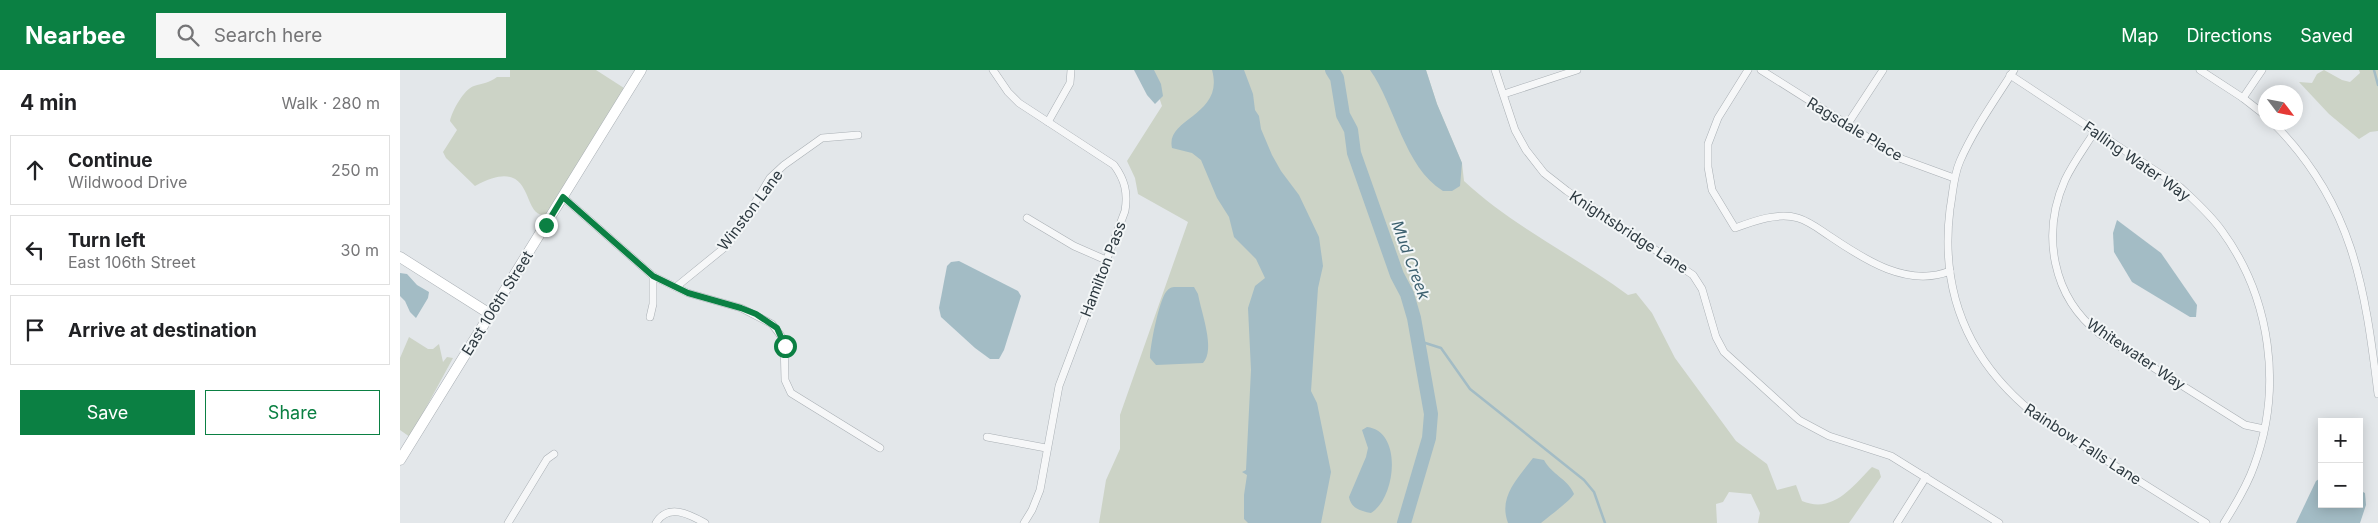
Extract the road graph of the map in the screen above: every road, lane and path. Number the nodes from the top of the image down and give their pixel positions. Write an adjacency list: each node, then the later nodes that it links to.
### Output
1 (641, 70): 21 (street, East 106th Street)
2 (993, 70): 15 (street, Hamilton Pass)
3 (1071, 70): 15 (street)
4 (1495, 70): 12 (street, Knightsbridge Lane)
5 (1577, 70): 12 (street)
6 (1748, 70): 25 (street)
7 (1761, 70): 16 (street, Ragsdale Place)
8 (1883, 70): 16 (street)
9 (2200, 70): 13 (street)
10 (2262, 70): 13 (street)
11 (2012, 73): 18 (street, Falling Water Way); 20 (street, Rainbow Falls Lane)
12 (1504, 94): 37 (street, Knightsbridge Lane)
13 (2244, 98): 14 (street)
14 (2258, 109)
15 (1048, 122): 24 (street, Hamilton Pass)
16 (1847, 125): 20 (street, Ragsdale Place)
17 (2279, 130): 30 (street)
18 (2095, 131): 31 (street, Falling Water Way); 31 (street, Whitewater Way)
19 (858, 135): 27 (street, Winston Lane)
20 (1954, 178): 25 (street, Rainbow Falls Lane)
21 (563, 197): 26 (street); 28 (street, East 106th Street)
22 (1027, 218): 24 (street)
23 (400, 257): 28 (street)
24 (1106, 260): 34 (street, Hamilton Pass)
25 (1950, 272): 44 (street, Rainbow Falls Lane)
26 (653, 276): 27 (street); 29 (street)
27 (676, 287): 33 (street)
28 (490, 314): 36 (street, East 106th Street)
29 (650, 317)
30 (2378, 394)
31 (2264, 429): 45 (street, Falling Water Way)
32 (987, 437): 34 (street)
33 (880, 448)
34 (1046, 448): 41 (street, Hamilton Pass)
35 (554, 454): 38 (street)
36 (400, 460)
37 (1926, 477): 42 (street); 43 (street, Knightsbridge Lane)
38 (508, 523)
39 (656, 523): 40 (street)
40 (705, 523)
41 (1024, 523)
42 (1897, 523)
43 (1999, 523)
44 (2206, 523)
45 (2224, 523)

